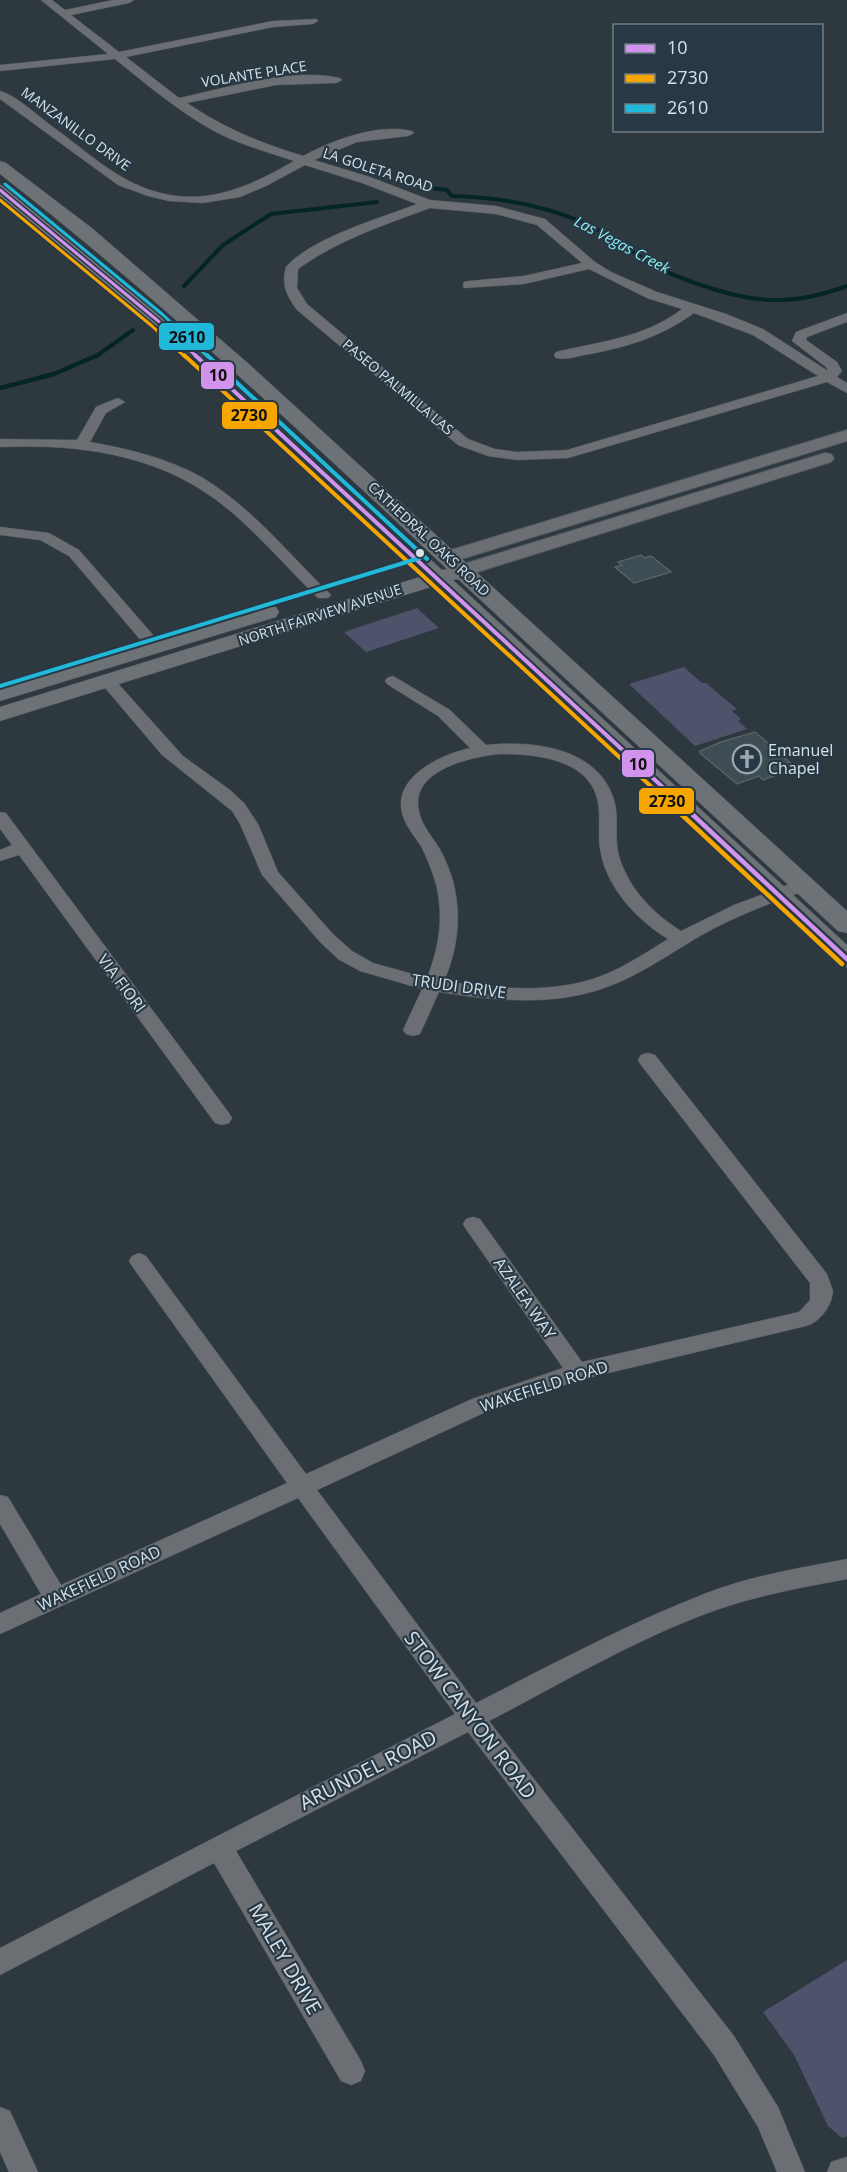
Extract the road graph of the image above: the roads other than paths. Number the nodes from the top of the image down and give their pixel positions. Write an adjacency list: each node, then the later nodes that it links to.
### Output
1 (46, 0): 3 (street, LA GOLETA ROAD)
2 (129, 0): 3 (street)
3 (63, 13): 5 (street, LA GOLETA ROAD)
4 (313, 21): 5 (street)
5 (118, 56): 6 (street); 9 (street, LA GOLETA ROAD)
6 (0, 68)
7 (336, 80): 9 (street, VOLANTE PLACE)
8 (0, 94): 11 (street, MANZANILLO DRIVE)
9 (177, 102): 11 (street, LA GOLETA ROAD)
10 (408, 133): 11 (street, MANZANILLO DRIVE)
11 (304, 162): 14 (street, LA GOLETA ROAD)
12 (0, 166): 28 (main road, CATHEDRAL OAKS ROAD)
13 (0, 190): 29 (main road, CATHEDRAL OAKS ROAD)
14 (429, 204): 15 (street, LA GOLETA ROAD); 20 (street, PASEO PALMILLA LAS)
15 (591, 265): 16 (street); 17 (street, LA GOLETA ROAD)
16 (469, 285)
17 (692, 308): 19 (street); 20 (street, LA GOLETA ROAD)
18 (847, 317): 20 (street)
19 (561, 355)
20 (829, 377): 21 (street, LA GOLETA ROAD)
21 (847, 389)
22 (118, 402): 25 (street)
23 (847, 435): 28 (street, NORTH FAIRVIEW AVENUE)
24 (0, 443): 25 (street)
25 (81, 445): 30 (street)
26 (847, 452): 28 (street, NORTH FAIRVIEW AVENUE)
27 (0, 531): 31 (street)
28 (456, 564): 29 (main road, NORTH FAIRVIEW AVENUE); 40 (main road, CATHEDRAL OAKS ROAD)
29 (430, 571): 30 (main road, NORTH FAIRVIEW AVENUE); 33 (main road, NORTH FAIRVIEW AVENUE); 41 (main road, CATHEDRAL OAKS ROAD)
30 (322, 595): 31 (main road, NORTH FAIRVIEW AVENUE)
31 (155, 647): 34 (main road, NORTH FAIRVIEW AVENUE)
32 (393, 681): 36 (street)
33 (108, 682): 35 (main road, NORTH FAIRVIEW AVENUE); 45 (street, TRUDI DRIVE)
34 (0, 694)
35 (0, 714)
36 (480, 749): 43 (street); 45 (street)
37 (0, 817): 38 (street, VIA FIORI)
38 (21, 848): 39 (street); 48 (street, VIA FIORI)
39 (0, 856)
40 (804, 885): 41 (street, TRUDI DRIVE); 42 (main road, CATHEDRAL OAKS ROAD)
41 (778, 894): 43 (street, TRUDI DRIVE); 44 (main road, CATHEDRAL OAKS ROAD)
42 (847, 925)
43 (681, 939): 45 (street, TRUDI DRIVE)
44 (847, 959)
45 (433, 985): 46 (street)
46 (413, 1030)
47 (648, 1060): 51 (street, WAKEFIELD ROAD)
48 (222, 1118)
49 (473, 1224): 51 (street, AZALEA WAY)
50 (139, 1261): 52 (street, STOW CANYON ROAD)
51 (577, 1372): 52 (street, WAKEFIELD ROAD)
52 (300, 1486): 55 (street, WAKEFIELD ROAD); 57 (street, STOW CANYON ROAD)
53 (0, 1504): 55 (street)
54 (847, 1569): 57 (street, ARUNDEL ROAD)
55 (56, 1598): 56 (street, WAKEFIELD ROAD)
56 (0, 1624)
57 (471, 1717): 58 (street, ARUNDEL ROAD); 64 (street, STOW CANYON ROAD)
58 (219, 1846): 59 (street, ARUNDEL ROAD); 60 (street, MALEY DRIVE)
59 (0, 1962)
60 (351, 2071)
61 (0, 2121): 63 (street)
62 (847, 2170): 65 (street)
63 (24, 2172)
64 (791, 2172)
65 (841, 2172)

